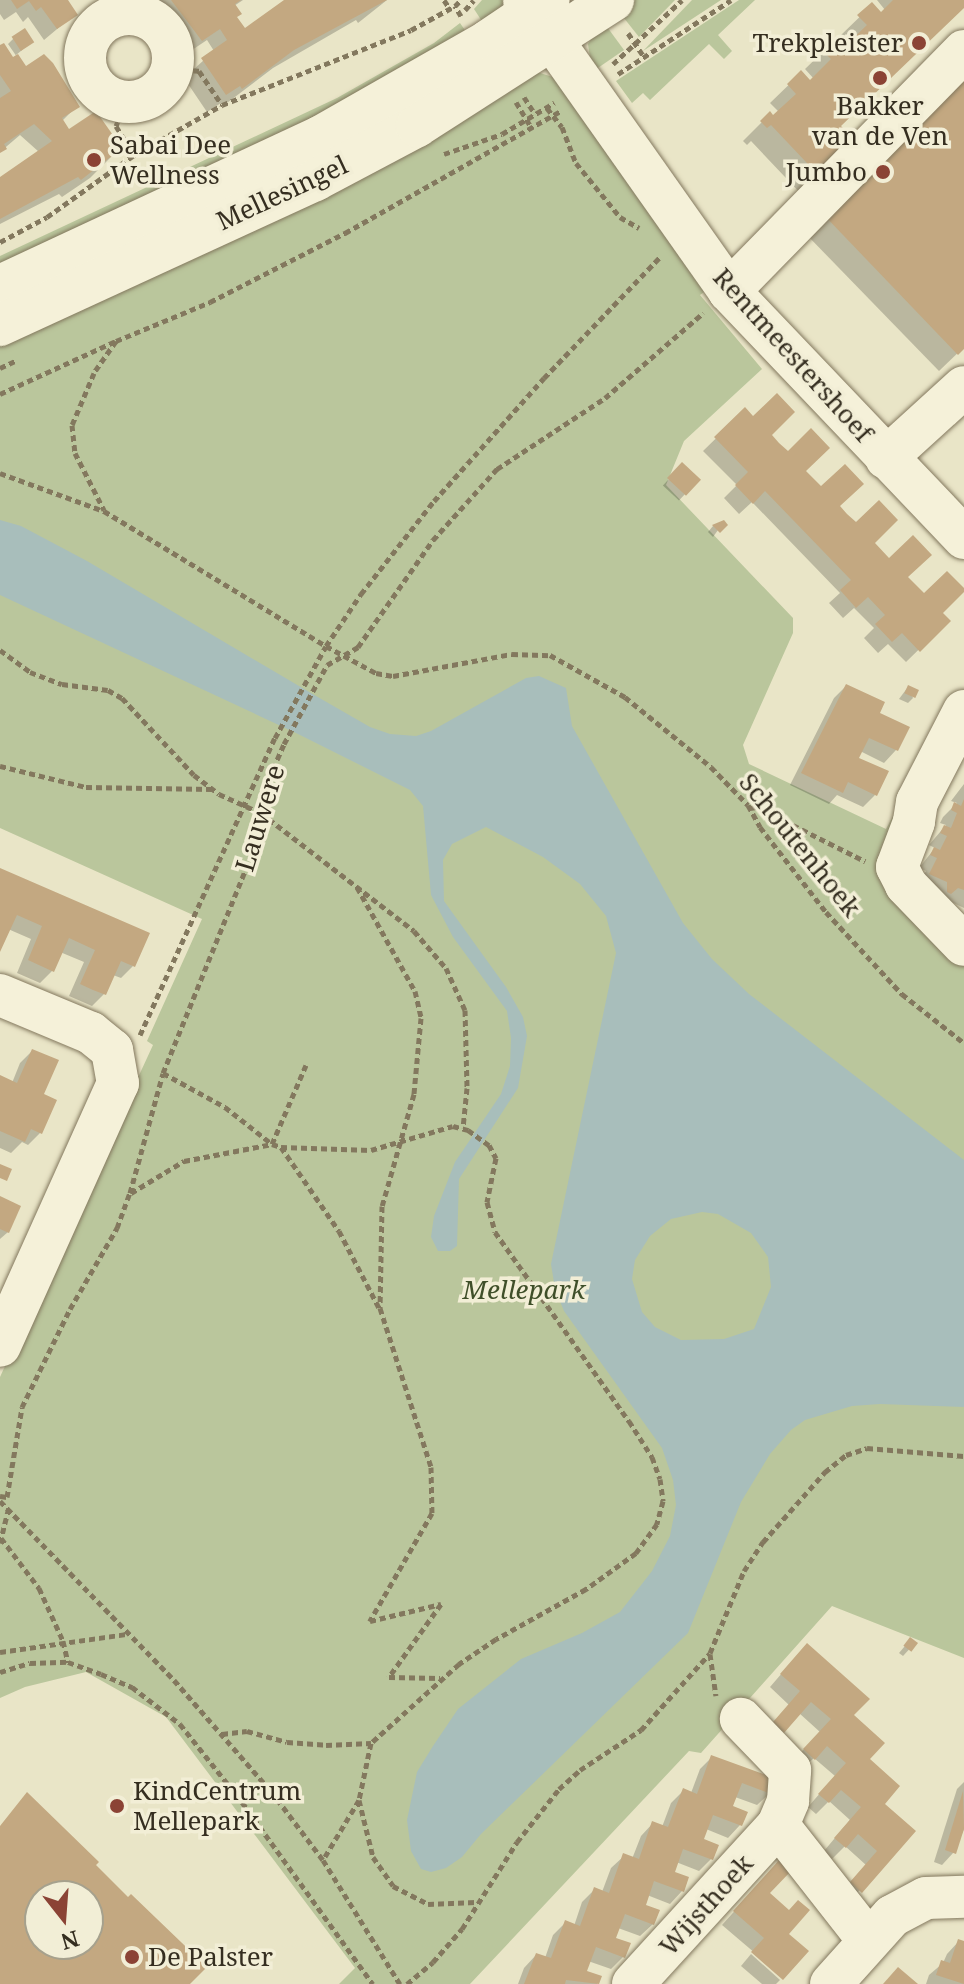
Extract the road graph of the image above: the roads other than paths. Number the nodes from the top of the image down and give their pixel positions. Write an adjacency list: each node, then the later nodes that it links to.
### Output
1 (613, 0): 3 (street, Mellesingel)
2 (96, 11): 2 (street)
3 (540, 13): 5 (street, Mellesingel); 6 (street, Rentmeestershoef); 7 (street, Mellesingel)
4 (964, 51): 6 (street)
5 (0, 286)
6 (709, 302): 9 (street, Rentmeestershoef)
7 (0, 325)
8 (964, 387): 9 (street)
9 (886, 458): 10 (street, Rentmeestershoef)
10 (964, 538)
11 (964, 711): 12 (street)
12 (964, 945)
13 (0, 995): 14 (street)
14 (0, 1346)
15 (741, 1719): 16 (street, Wijsthoek)
16 (778, 1825): 18 (street); 19 (street, Wijsthoek)
17 (964, 1897): 18 (street)
18 (869, 1941): 20 (street)
19 (633, 1984)
20 (831, 1984)

